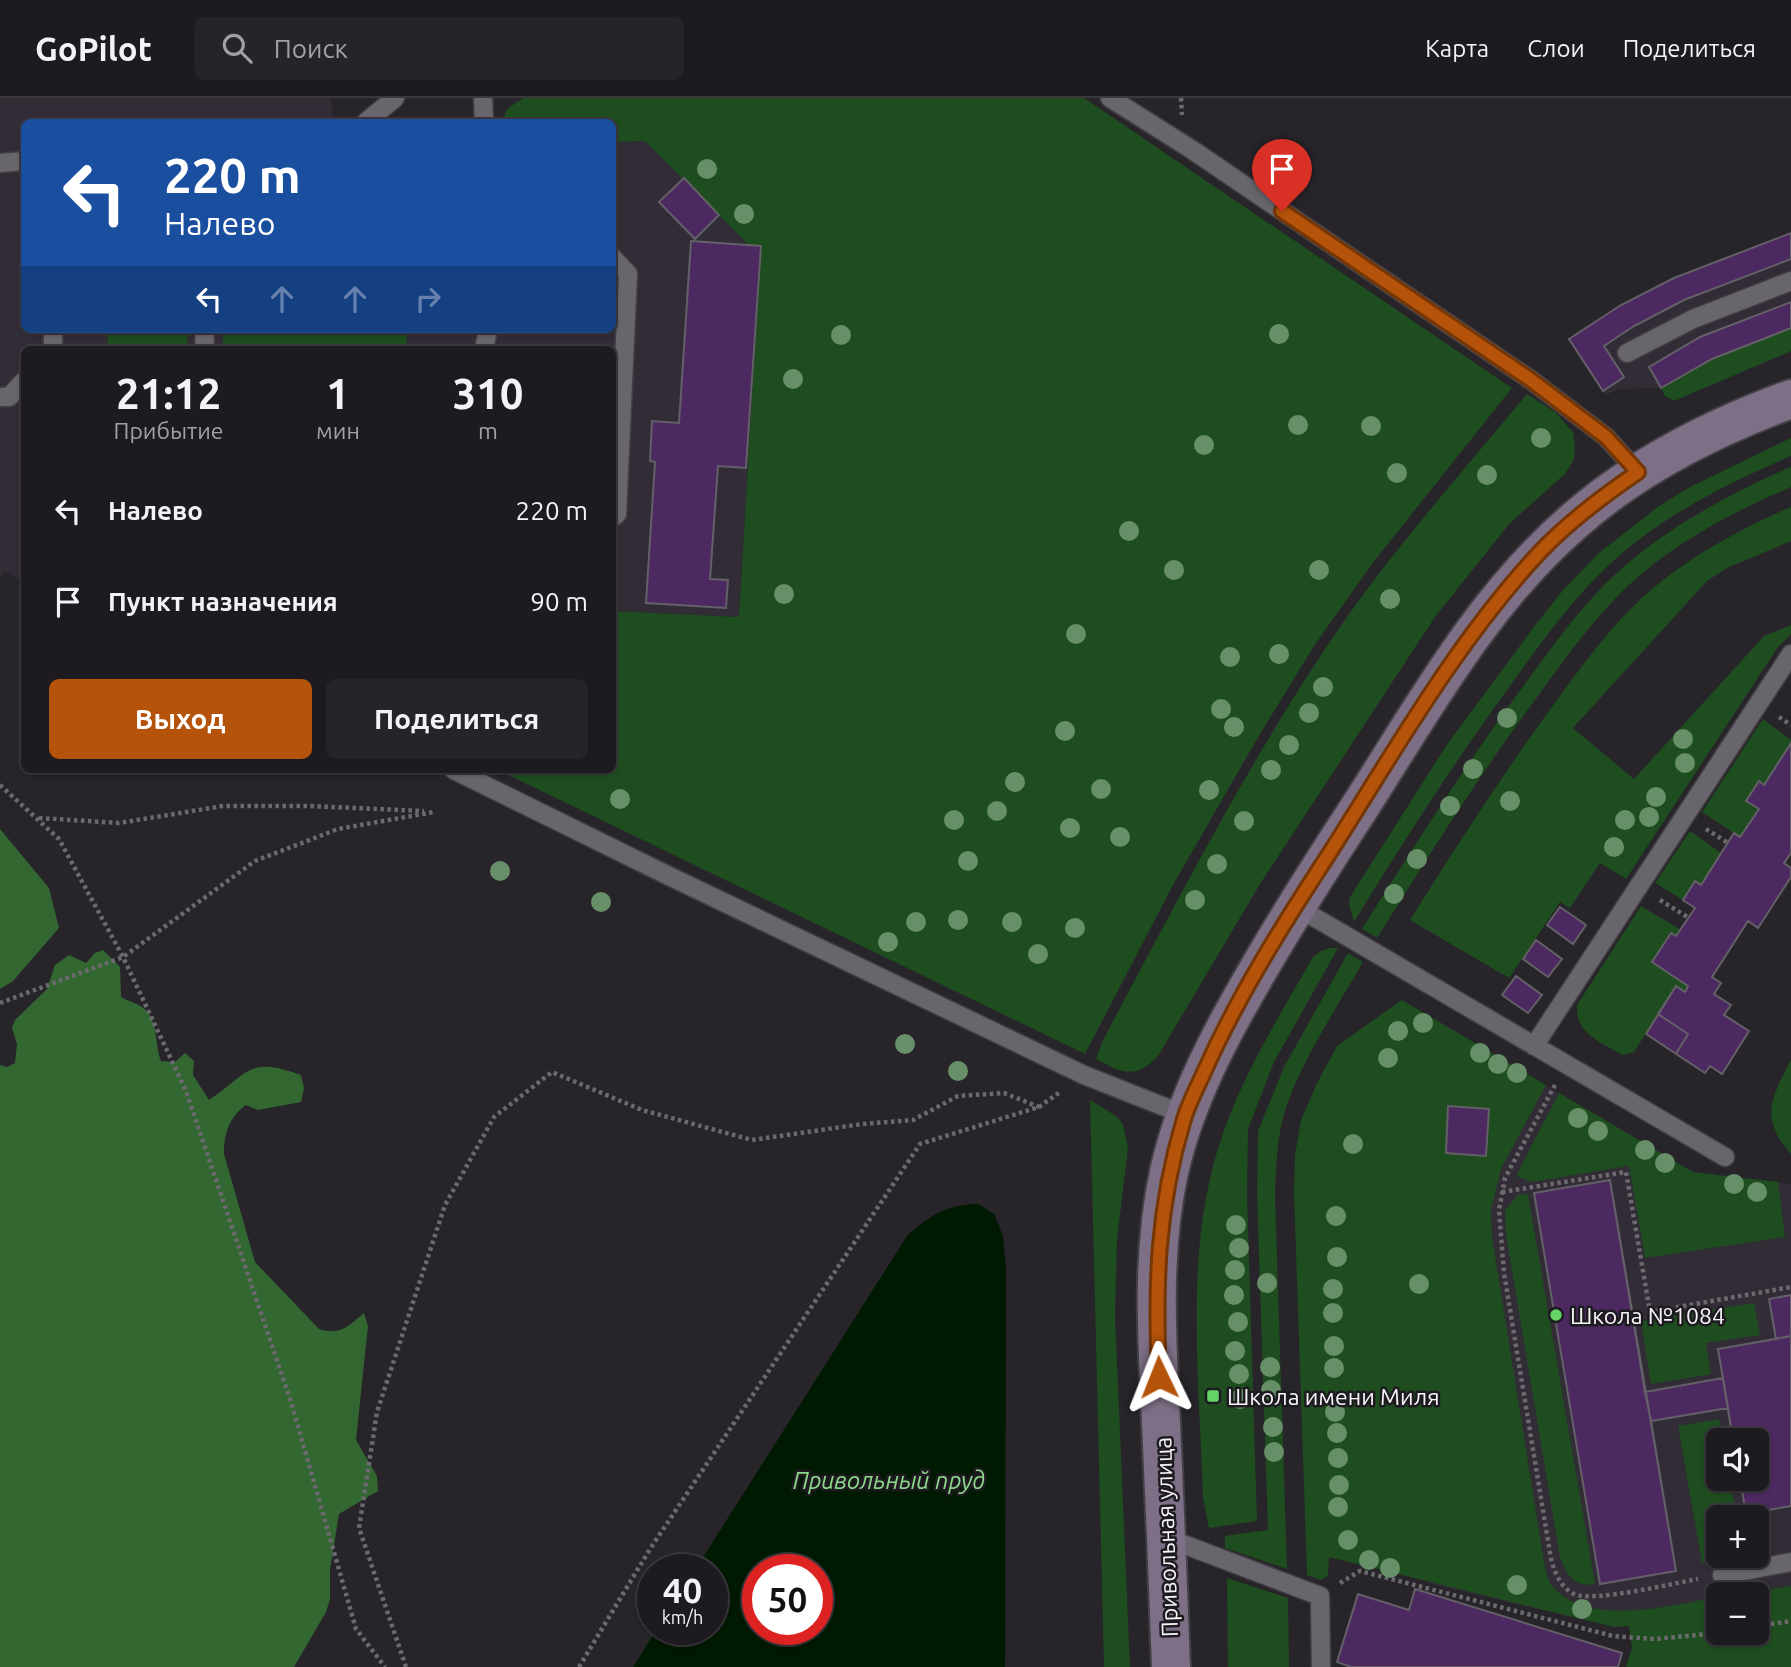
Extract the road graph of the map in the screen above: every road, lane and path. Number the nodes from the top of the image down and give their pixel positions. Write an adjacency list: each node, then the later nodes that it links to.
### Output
1 (395, 98): 4 (lane)
2 (483, 98): 5 (lane)
3 (1110, 98): 14 (lane)
4 (370, 119)
5 (484, 119)
6 (21, 161): 7 (lane)
7 (0, 163)
8 (616, 261): 15 (lane)
9 (1791, 281): 10 (lane)
10 (1626, 354)
11 (21, 384): 12 (lane)
12 (0, 397)
13 (1791, 399): 14 (main road, Привольная улица)
14 (1638, 472): 21 (main road, Привольная улица)
15 (616, 515)
16 (1791, 653): 20 (lane)
17 (460, 773): 26 (lane)
18 (0, 785): 19 (path)
19 (38, 818): 23 (path); 23 (path)
20 (1639, 886): 22 (path); 25 (lane)
21 (1295, 906): 25 (lane); 29 (main road, Привольная улица)
22 (1689, 918)
23 (123, 957): 24 (path); 40 (path)
24 (0, 1003)
25 (1534, 1046): 30 (lane)
26 (1084, 1075): 28 (path); 29 (lane)
27 (1559, 1079): 31 (path)
28 (1039, 1107): 41 (path); 42 (path)
29 (1185, 1115): 33 (main road, Привольная улица)
30 (1726, 1157)
31 (1502, 1192): 32 (path); 35 (path)
32 (1791, 1287)
33 (1167, 1538): 36 (lane); 43 (main road, Привольная улица)
34 (1791, 1562): 35 (lane)
35 (1722, 1575)
36 (1320, 1596): 39 (path); 44 (lane)
37 (1791, 1620): 38 (path)
38 (1769, 1624)
39 (1706, 1634)
40 (385, 1667)
41 (406, 1667)
42 (579, 1667)
43 (1171, 1667)
44 (1321, 1667)

